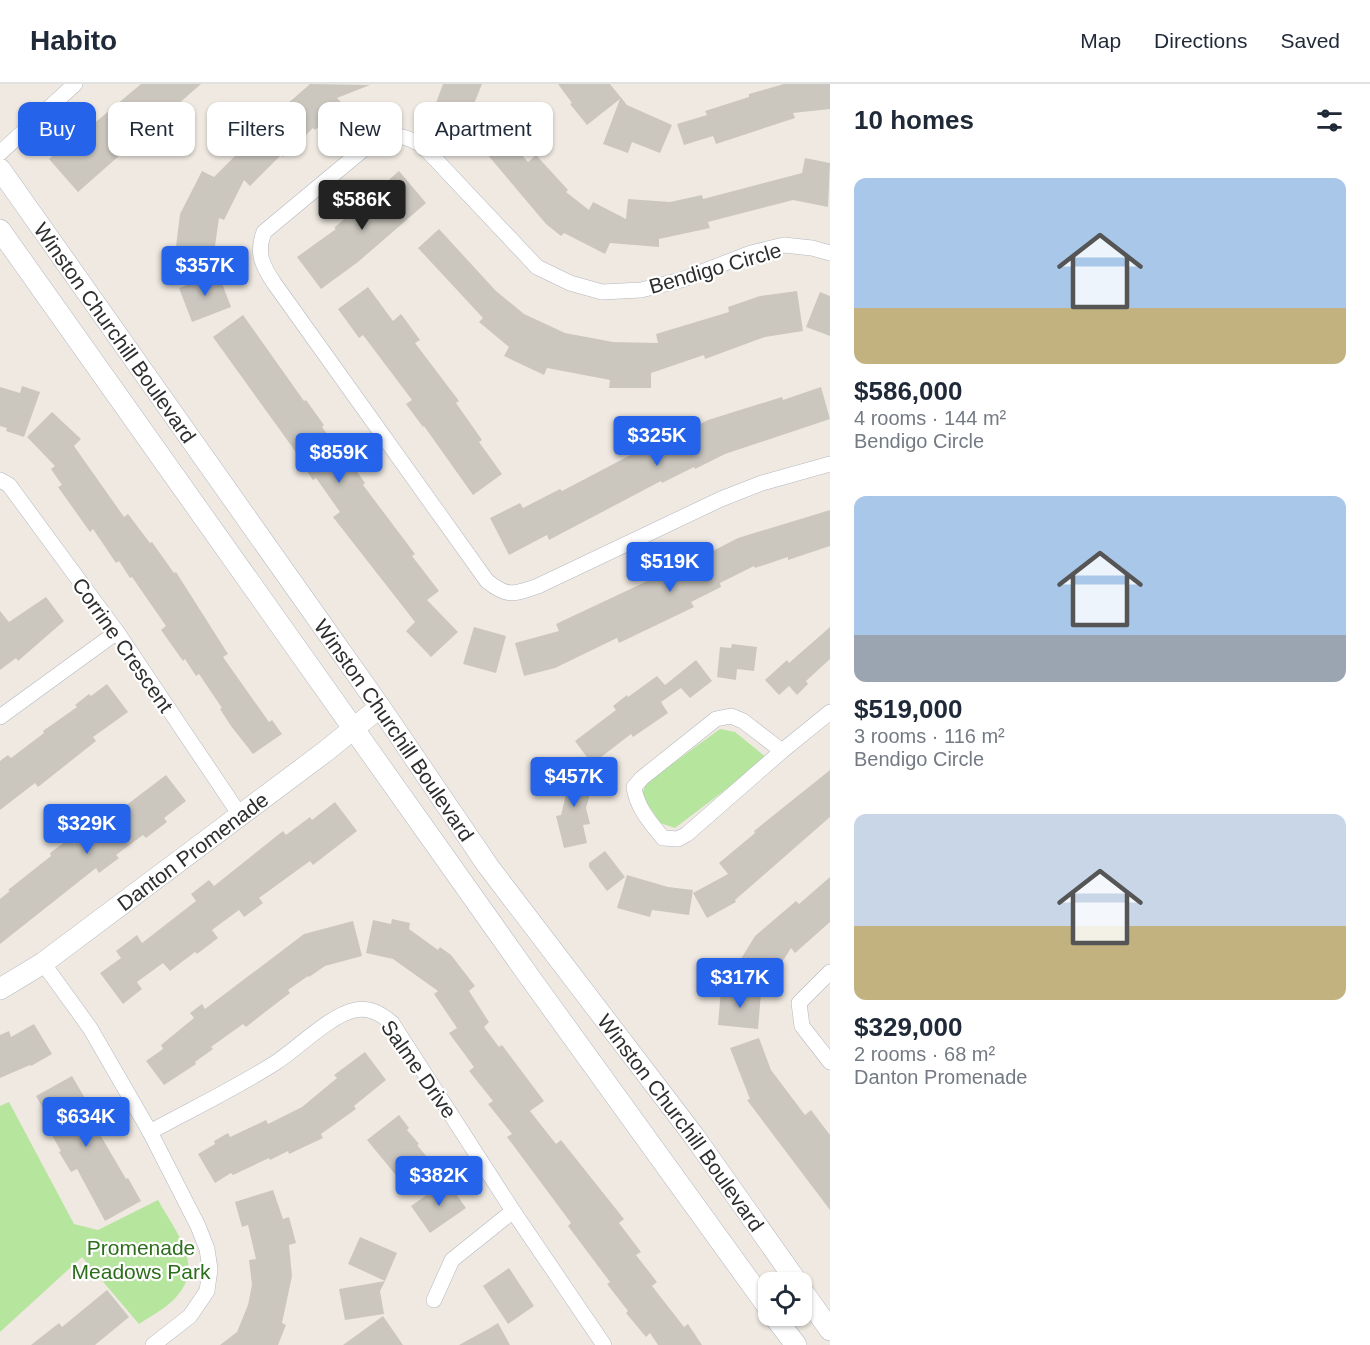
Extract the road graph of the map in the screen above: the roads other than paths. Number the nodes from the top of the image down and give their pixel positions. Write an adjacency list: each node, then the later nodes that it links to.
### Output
1 (75, 84): 2 (street)
2 (0, 153)
3 (0, 169): 9 (main road, Winston Churchill Boulevard)
4 (0, 230): 12 (main road, Winston Churchill Boulevard)
5 (830, 253): 6 (street, Bendigo Circle)
6 (830, 464)
7 (0, 480): 8 (street, Corrine Crescent)
8 (117, 632): 11 (street); 14 (street, Corrine Crescent)
9 (380, 707): 12 (main road, Danton Promenade); 21 (main road, Winston Churchill Boulevard)
10 (830, 712): 13 (street)
11 (0, 717)
12 (353, 729): 14 (main road, Danton Promenade); 22 (main road, Winston Churchill Boulevard)
13 (782, 750): 13 (street)
14 (240, 815): 15 (main road, Danton Promenade)
15 (43, 963): 17 (main road, Danton Promenade); 19 (street)
16 (830, 972): 18 (street)
17 (0, 989)
18 (830, 1062)
19 (150, 1132): 20 (street, Salme Drive); 27 (street)
20 (513, 1211): 23 (street); 28 (street, Salme Drive)
21 (790, 1272)
22 (758, 1293)
23 (435, 1300)
24 (812, 1305): 26 (main road)
25 (782, 1326): 29 (main road)
26 (830, 1330)
27 (153, 1345)
28 (604, 1345)
29 (796, 1345)

